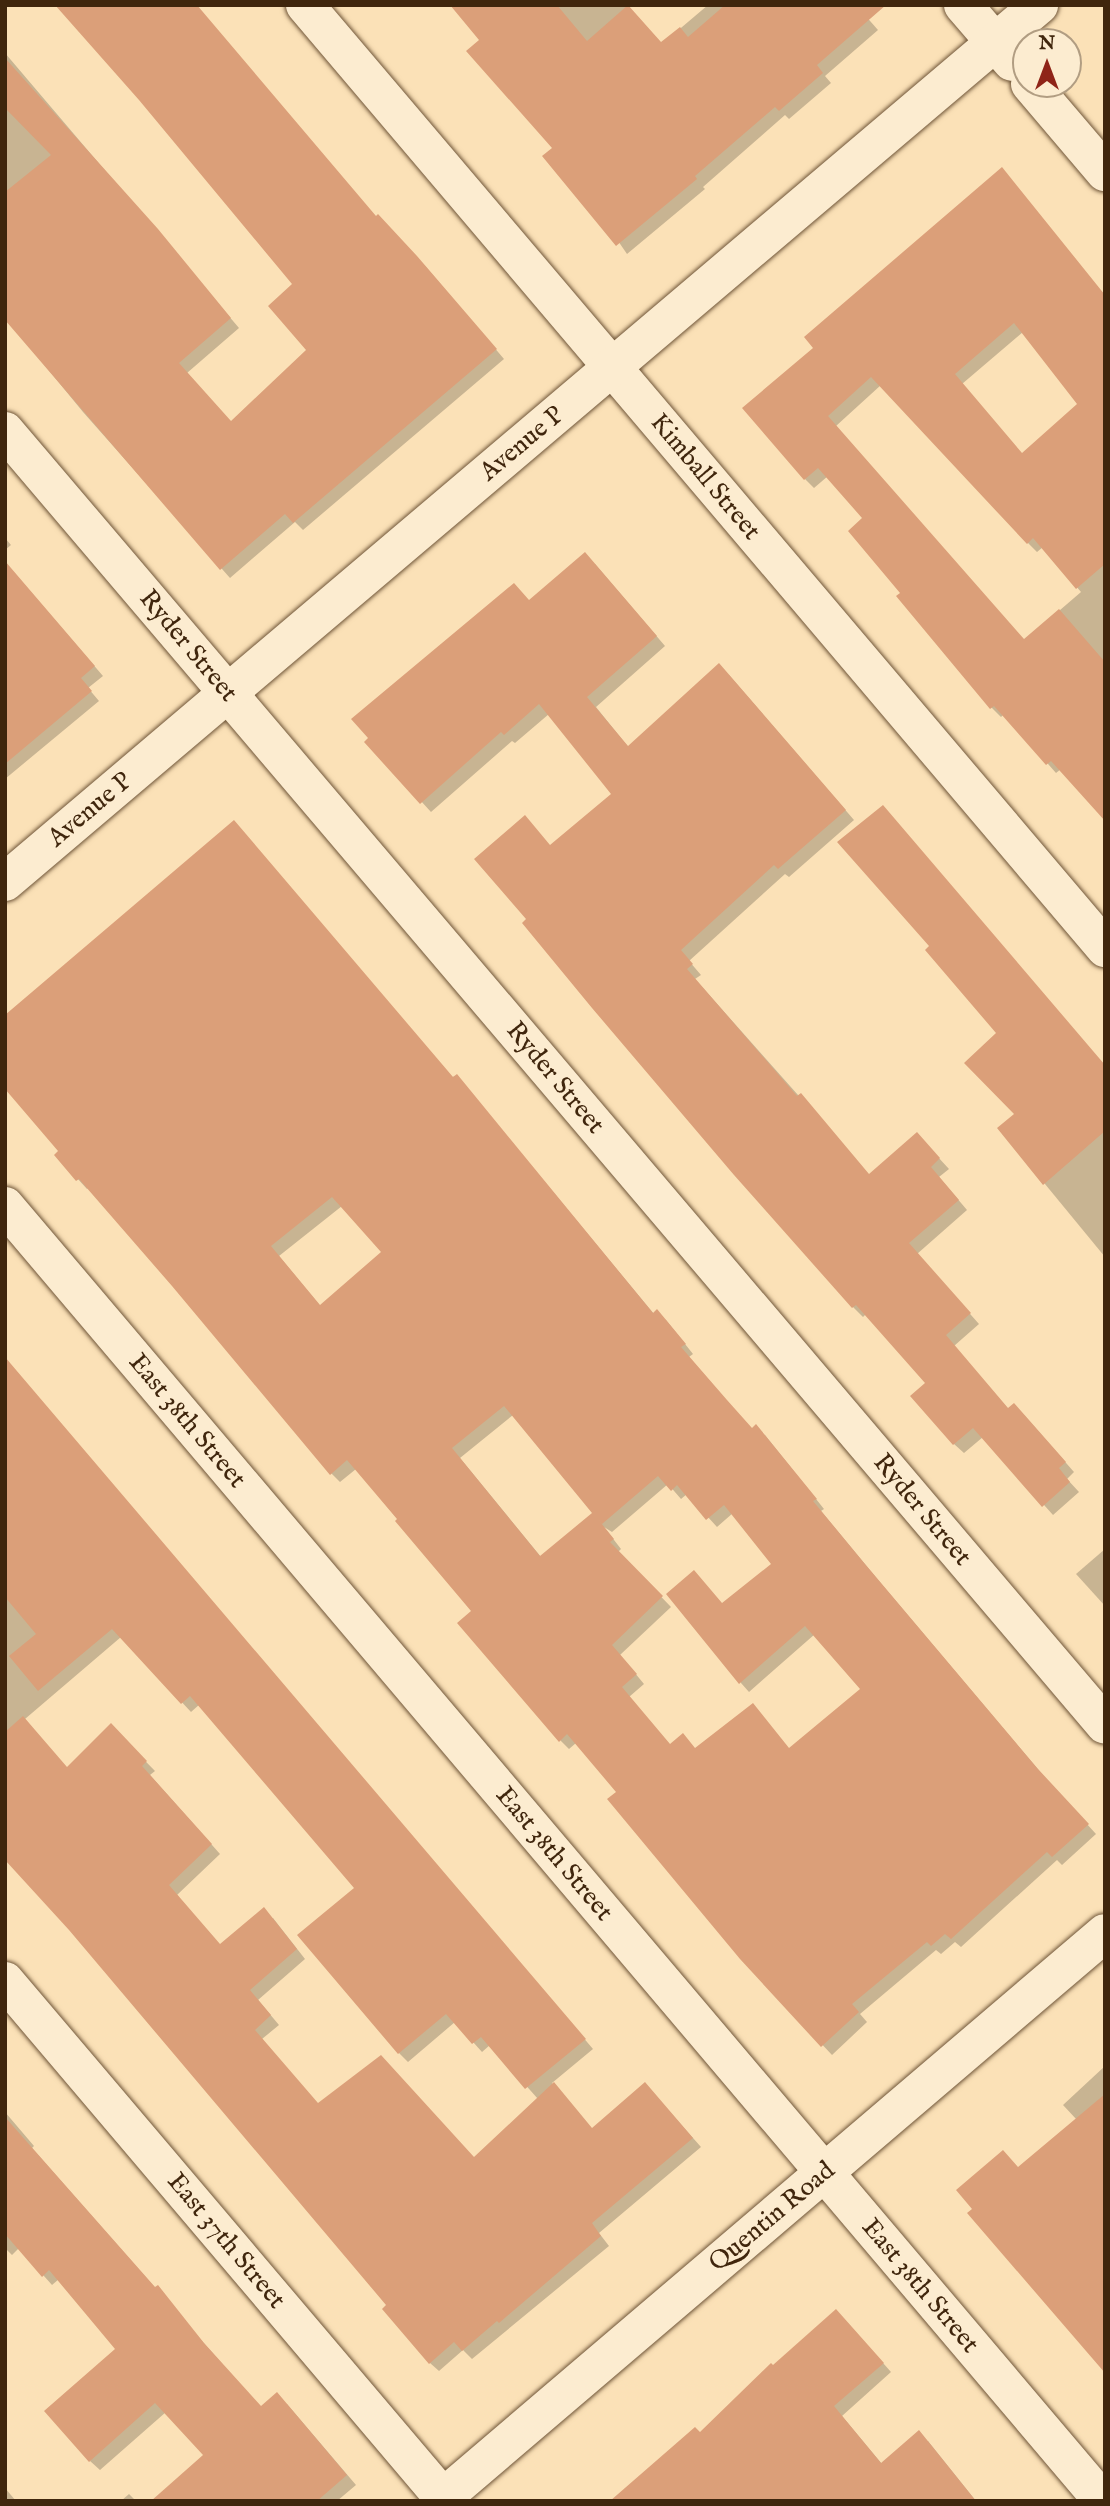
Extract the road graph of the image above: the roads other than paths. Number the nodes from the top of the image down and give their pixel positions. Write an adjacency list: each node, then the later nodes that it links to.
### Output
1 (305, 5): 8 (street, Kimball Street)
2 (963, 5): 4 (street)
3 (1039, 5): 4 (street, Avenue P)
4 (995, 42): 5 (street); 8 (street, Avenue P)
5 (1012, 62)
6 (1042, 98): 7 (street)
7 (1105, 172)
8 (612, 368): 10 (street, Avenue P); 12 (street, Kimball Street)
9 (5, 431): 10 (street, Ryder Street)
10 (228, 693): 11 (street, Avenue P); 14 (street, Ryder Street)
11 (5, 882)
12 (1105, 948)
13 (5, 1206): 17 (street, East 38th Street)
14 (1105, 1725)
15 (1105, 1933): 17 (street, Quentin Road)
16 (5, 1981): 18 (street, East 37th Street)
17 (824, 2172): 18 (street, Quentin Road); 19 (street, East 38th Street)
18 (443, 2500)
19 (1103, 2501)

